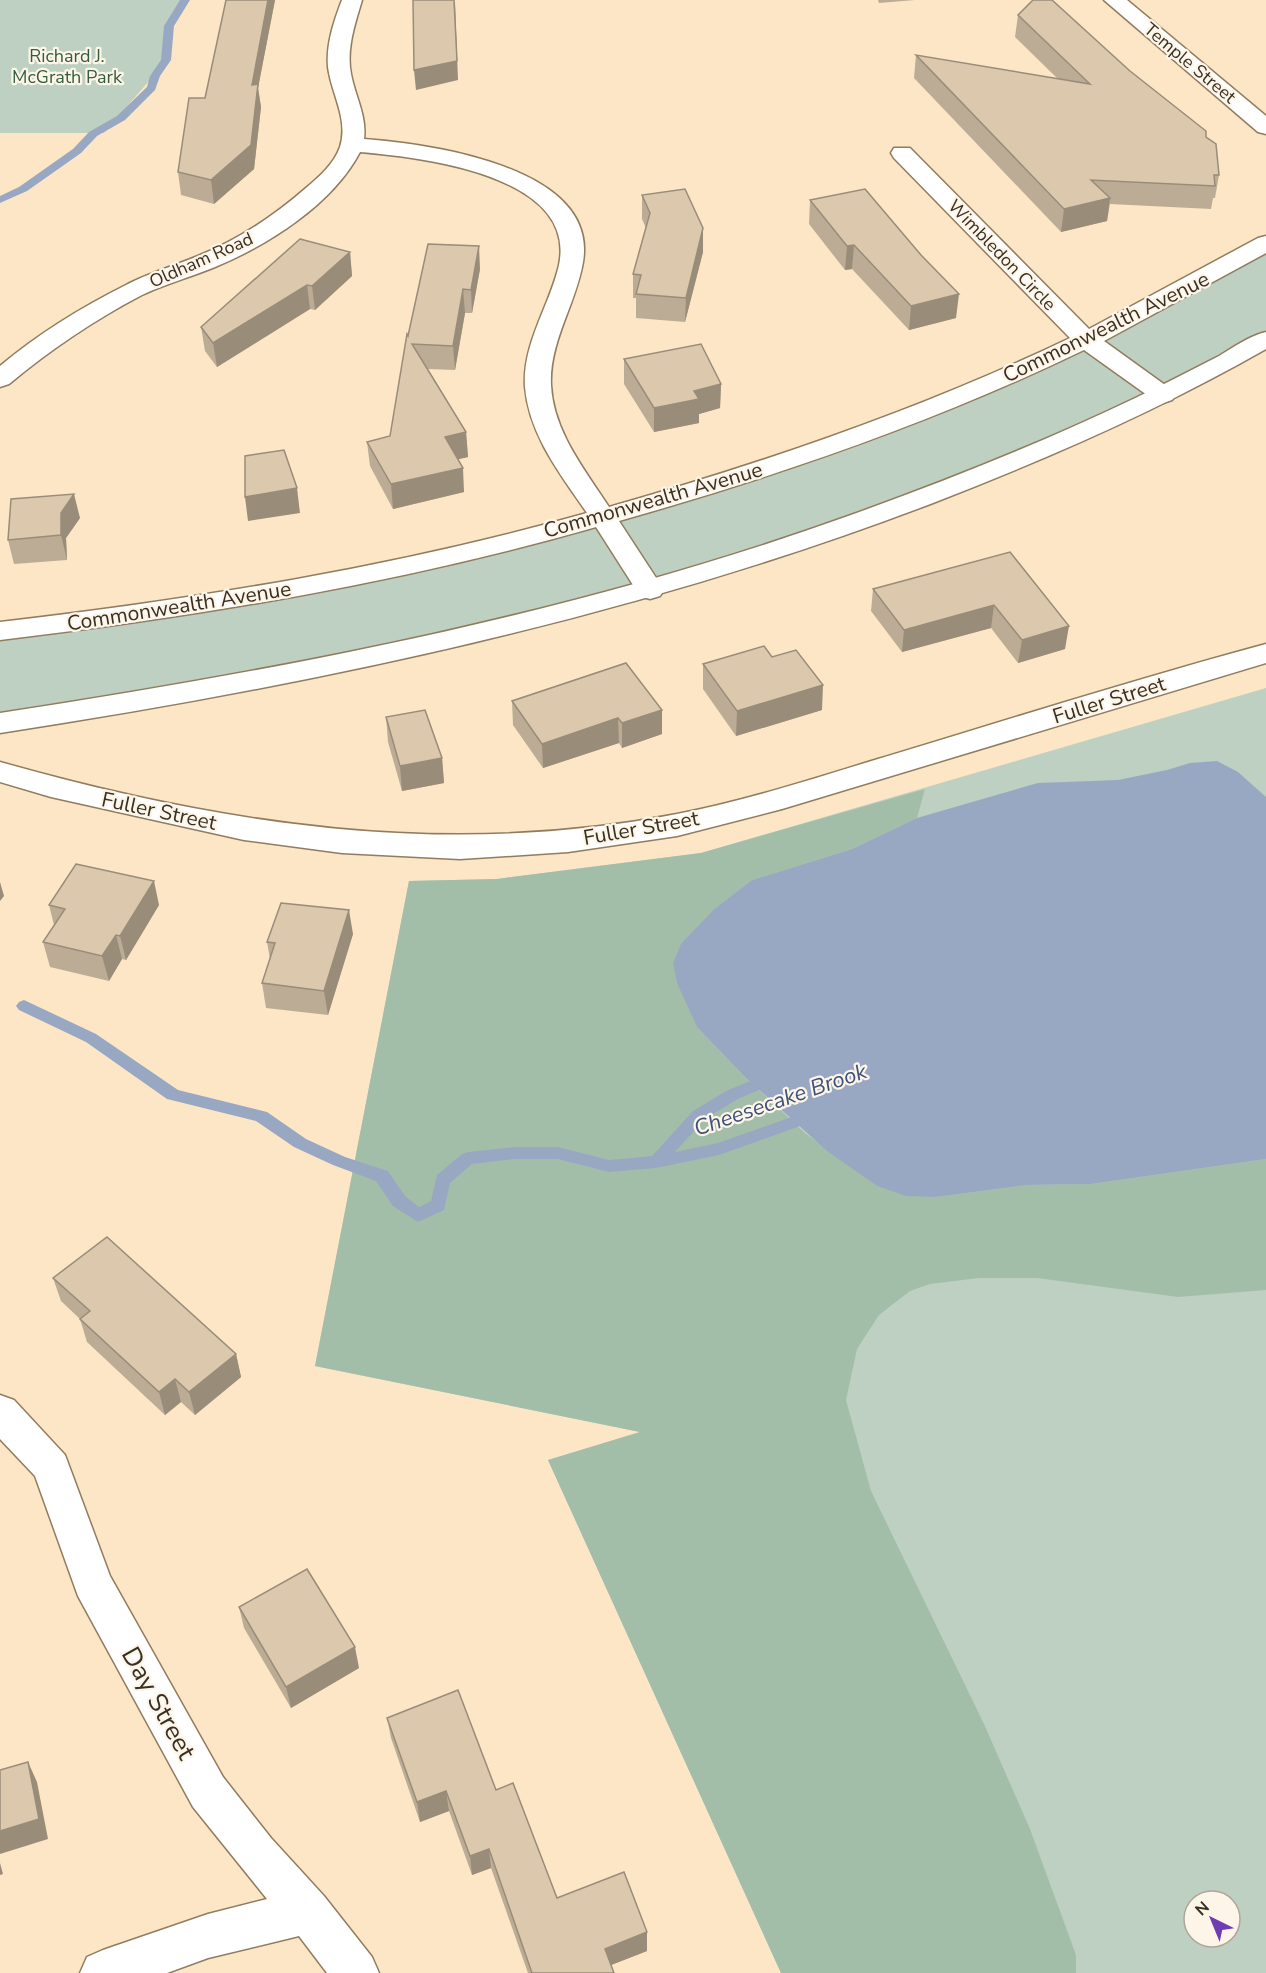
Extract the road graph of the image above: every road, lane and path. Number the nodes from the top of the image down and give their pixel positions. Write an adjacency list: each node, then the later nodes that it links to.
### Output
1 (352, 0): 4 (street)
2 (1114, 0): 3 (street, Temple Street)
3 (1266, 127)
4 (352, 145): 9 (street, Oldham Road); 11 (street)
5 (902, 153): 8 (street, Wimbledon Circle)
6 (1266, 243): 8 (street, Commonwealth Avenue)
7 (1266, 339): 10 (street)
8 (1086, 340): 10 (street, Wimbledon Circle); 11 (street, Commonwealth Avenue)
9 (0, 379)
10 (1163, 395): 12 (street)
11 (603, 518): 12 (street); 13 (street, Commonwealth Avenue)
12 (650, 590): 15 (street)
13 (0, 631)
14 (1266, 653): 16 (street, Fuller Street)
15 (0, 723)
16 (0, 772)
17 (0, 1412): 18 (street, Day Street)
18 (308, 1912): 19 (street); 20 (street, Day Street)
19 (103, 1973)
20 (356, 1973)

